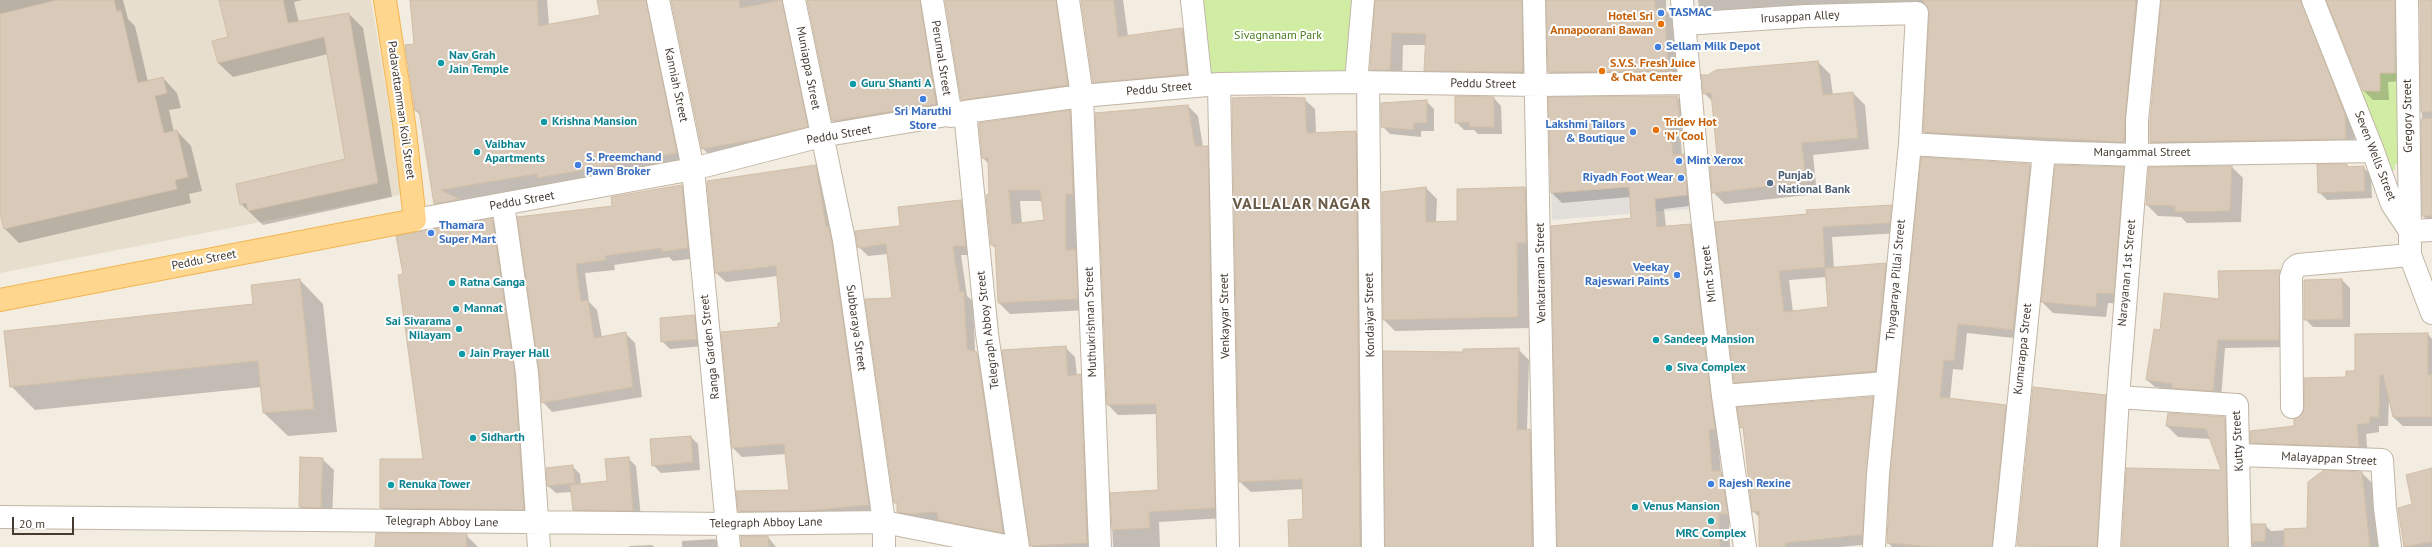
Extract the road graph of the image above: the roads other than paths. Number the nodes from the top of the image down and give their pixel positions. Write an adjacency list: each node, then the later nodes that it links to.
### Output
1 (385, 0): 28 (main road, Padavattamman Koil Street)
2 (658, 0): 26 (street, Kanniah Street)
3 (794, 0): 21 (street, Muniappa Street)
4 (932, 0): 20 (street, Perumal Street)
5 (1068, 0): 19 (street, Muthukrishnan Street)
6 (1192, 0): 17 (street, Venkayyar Street)
7 (1363, 0): 15 (street, Kondaiyar Street)
8 (1534, 0): 18 (street, Venkatraman Street)
9 (1682, 0): 14 (street, Mint Street)
10 (2149, 0): 25 (street, Narayanan 1st Street)
11 (2313, 0): 23 (street, Seven Wells Street)
12 (2407, 0): 30 (street, Gregory Street)
13 (1917, 14): 14 (street, Irusappan Alley); 22 (street, Thyagaraya Pillai Street)
14 (1684, 24): 16 (street, Mint Street)
15 (1362, 82): 17 (street, Peddu Street); 18 (street, Peddu Street); 50 (street, Kondaiyar Street)
16 (1690, 83): 18 (street, Peddu Street); 35 (street, Mint Street)
17 (1210, 85): 19 (street, Peddu Street); 49 (street, Venkayyar Street)
18 (1537, 85): 51 (street, Venkatraman Street)
19 (1082, 96): 20 (street, Peddu Street); 48 (street, Muthukrishnan Street)
20 (958, 114): 21 (street, Peddu Street); 47 (street, Telegraph Abboy Street)
21 (821, 136): 26 (street, Peddu Street); 40 (street, Subbaraya Street)
22 (1910, 144): 24 (street, Mangammal Street); 34 (street, Thyagaraya Pillai Street)
23 (2373, 151): 25 (street, Mangammal Street); 30 (street, Seven Wells Street)
24 (2044, 152): 25 (street, Mangammal Street); 54 (street, Kumarappa Street)
25 (2137, 154): 36 (street, Narayanan 1st Street)
26 (693, 169): 27 (street, Peddu Street); 42 (street, Ranga Garden Street)
27 (503, 204): 28 (street, Peddu Street); 41 (street)
28 (415, 220): 32 (main road, Peddu Street)
29 (2432, 230): 30 (street)
30 (2410, 232): 31 (street)
31 (2410, 255): 33 (street); 37 (street)
32 (0, 300)
33 (2432, 312)
34 (1886, 383): 35 (street); 53 (street, Thyagaraya Pillai Street)
35 (1722, 396): 52 (street, Mint Street)
36 (2118, 397): 38 (street, Kutty Street); 55 (street, Narayanan 1st Street)
37 (2292, 407)
38 (2239, 455): 56 (street, Kutty Street); 57 (street, Malayappan Street)
39 (0, 517): 41 (street, Telegraph Abboy Lane)
40 (884, 522): 42 (street, Telegraph Abboy Lane); 45 (street, Subbaraya Street); 46 (street, Telegraph Abboy Lane)
41 (539, 523): 42 (street, Telegraph Abboy Lane); 43 (street)
42 (728, 524): 44 (street, Ranga Garden Street)
43 (539, 547)
44 (730, 547)
45 (884, 547)
46 (1011, 547)
47 (1018, 547)
48 (1100, 547)
49 (1228, 547)
50 (1372, 547)
51 (1545, 547)
52 (1745, 547)
53 (1874, 547)
54 (2004, 547)
55 (2109, 547)
56 (2240, 547)
57 (2390, 547)

